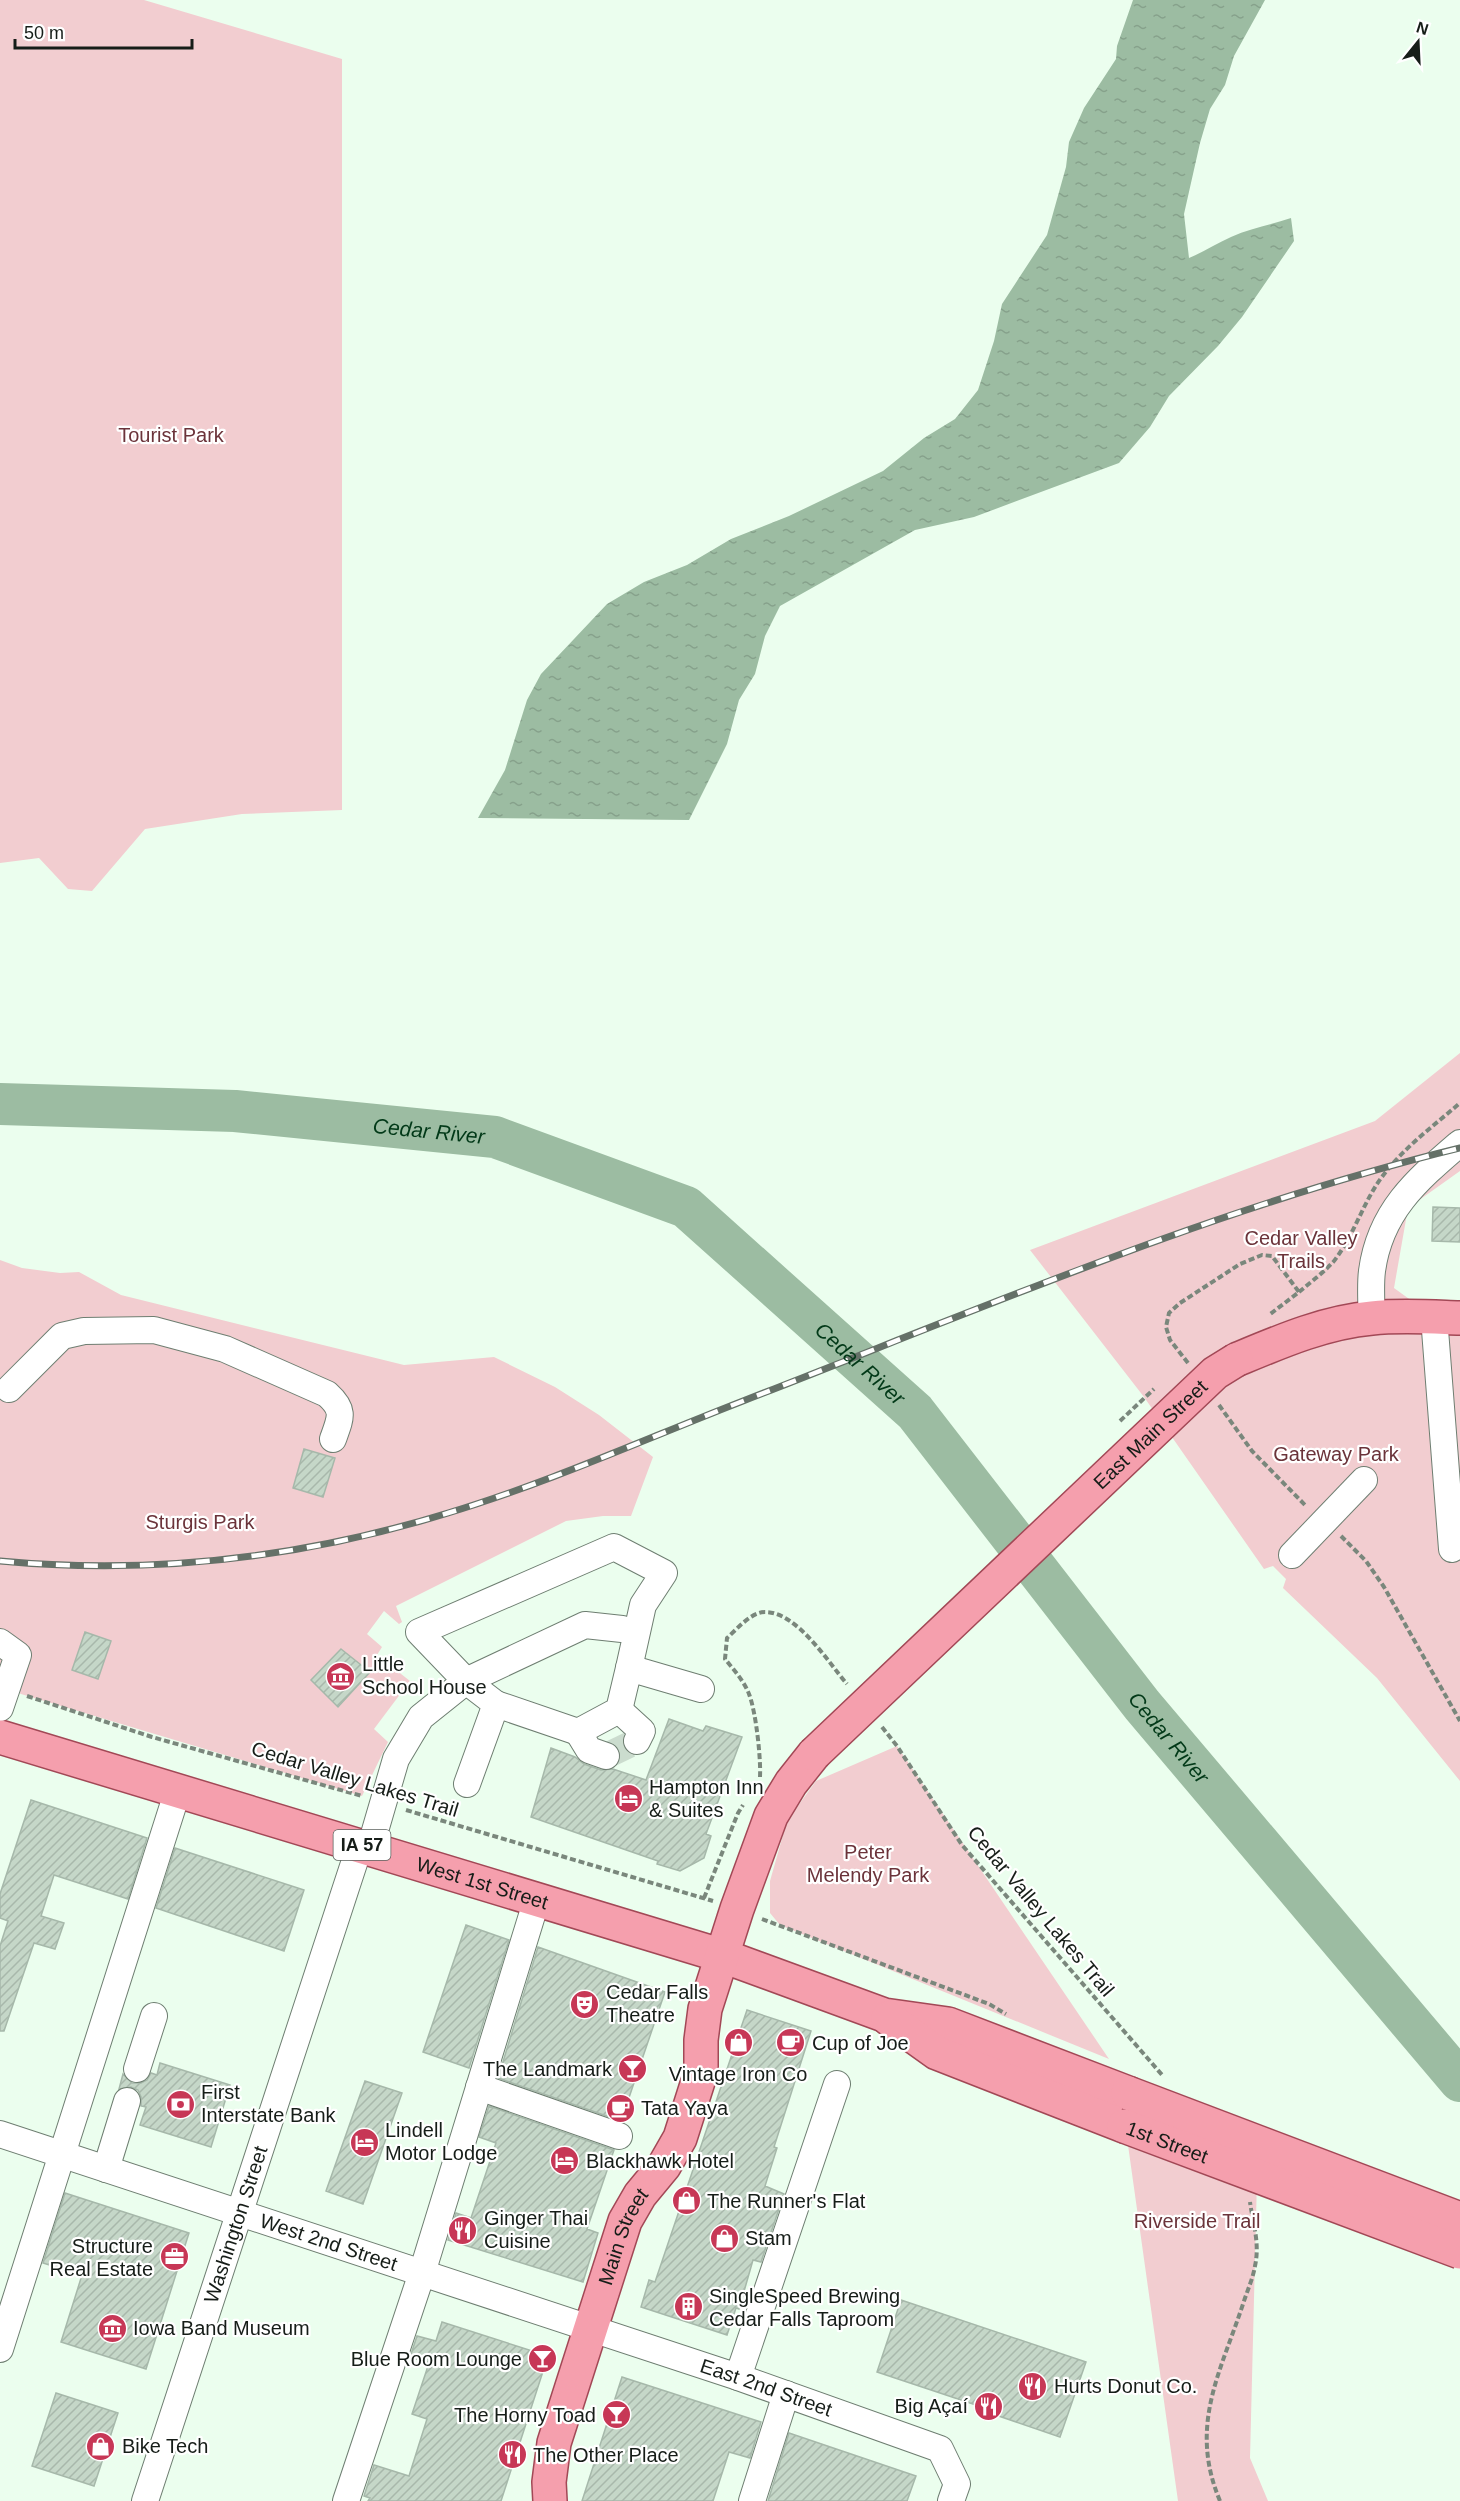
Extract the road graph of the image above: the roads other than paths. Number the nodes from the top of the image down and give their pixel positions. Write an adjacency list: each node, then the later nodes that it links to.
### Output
1 (1460, 1143): 3 (street)
2 (1447, 1317): 3 (main road, East Main Street); 7 (street)
3 (1371, 1318): 20 (main road, East Main Street, bridge)
4 (9, 1389): 5 (street)
5 (333, 1439)
6 (1364, 1480): 8 (street)
7 (1452, 1549)
8 (1292, 1555)
9 (622, 1629): 12 (street, Washington Street)
10 (0, 1642): 14 (street)
11 (629, 1668): 12 (street); 13 (street); 16 (street)
12 (466, 1681): 15 (street); 24 (street, Washington Street)
13 (701, 1689)
14 (3, 1697)
15 (496, 1704): 17 (street); 22 (street)
16 (619, 1710): 17 (street); 19 (street)
17 (578, 1732): 21 (street)
18 (0, 1737): 23 (main road, West 1st Street / IA 57)
19 (637, 1741)
20 (814, 1754): 26 (main road, Main Street)
21 (606, 1756)
22 (467, 1784)
23 (178, 1790): 24 (main road, West 1st Street / IA 57); 35 (street)
24 (365, 1846): 25 (main road, West 1st Street / IA 57); 37 (street, Washington Street)
25 (537, 1899): 26 (main road, West 1st Street / IA 57); 31 (street)
26 (723, 1956): 27 (main road, 1st Street); 41 (main road, Main Street)
27 (884, 2015): 38 (main road, 1st Street, bridge); 39 (main road, 1st Street, bridge)
28 (154, 2016): 29 (street)
29 (137, 2069)
30 (837, 2084): 43 (street)
31 (479, 2087): 34 (street); 40 (street)
32 (127, 2101): 36 (street)
33 (0, 2134): 35 (street, West 2nd Street)
34 (619, 2136)
35 (62, 2154): 36 (street, West 2nd Street); 42 (street)
36 (106, 2169): 37 (street, West 2nd Street)
37 (240, 2213): 40 (street, West 2nd Street); 45 (street, Washington Street)
38 (1460, 2219)
39 (1460, 2252)
40 (422, 2273): 41 (street, West 2nd Street); 46 (street)
41 (590, 2328): 43 (street, East 2nd Street); 47 (main road, Main Street)
42 (0, 2349)
43 (738, 2377): 44 (street, East 2nd Street)
44 (786, 2394): 48 (street); 49 (street, East 2nd Street)
45 (146, 2501)
46 (346, 2501)
47 (550, 2501)
48 (752, 2501)
49 (951, 2501)

